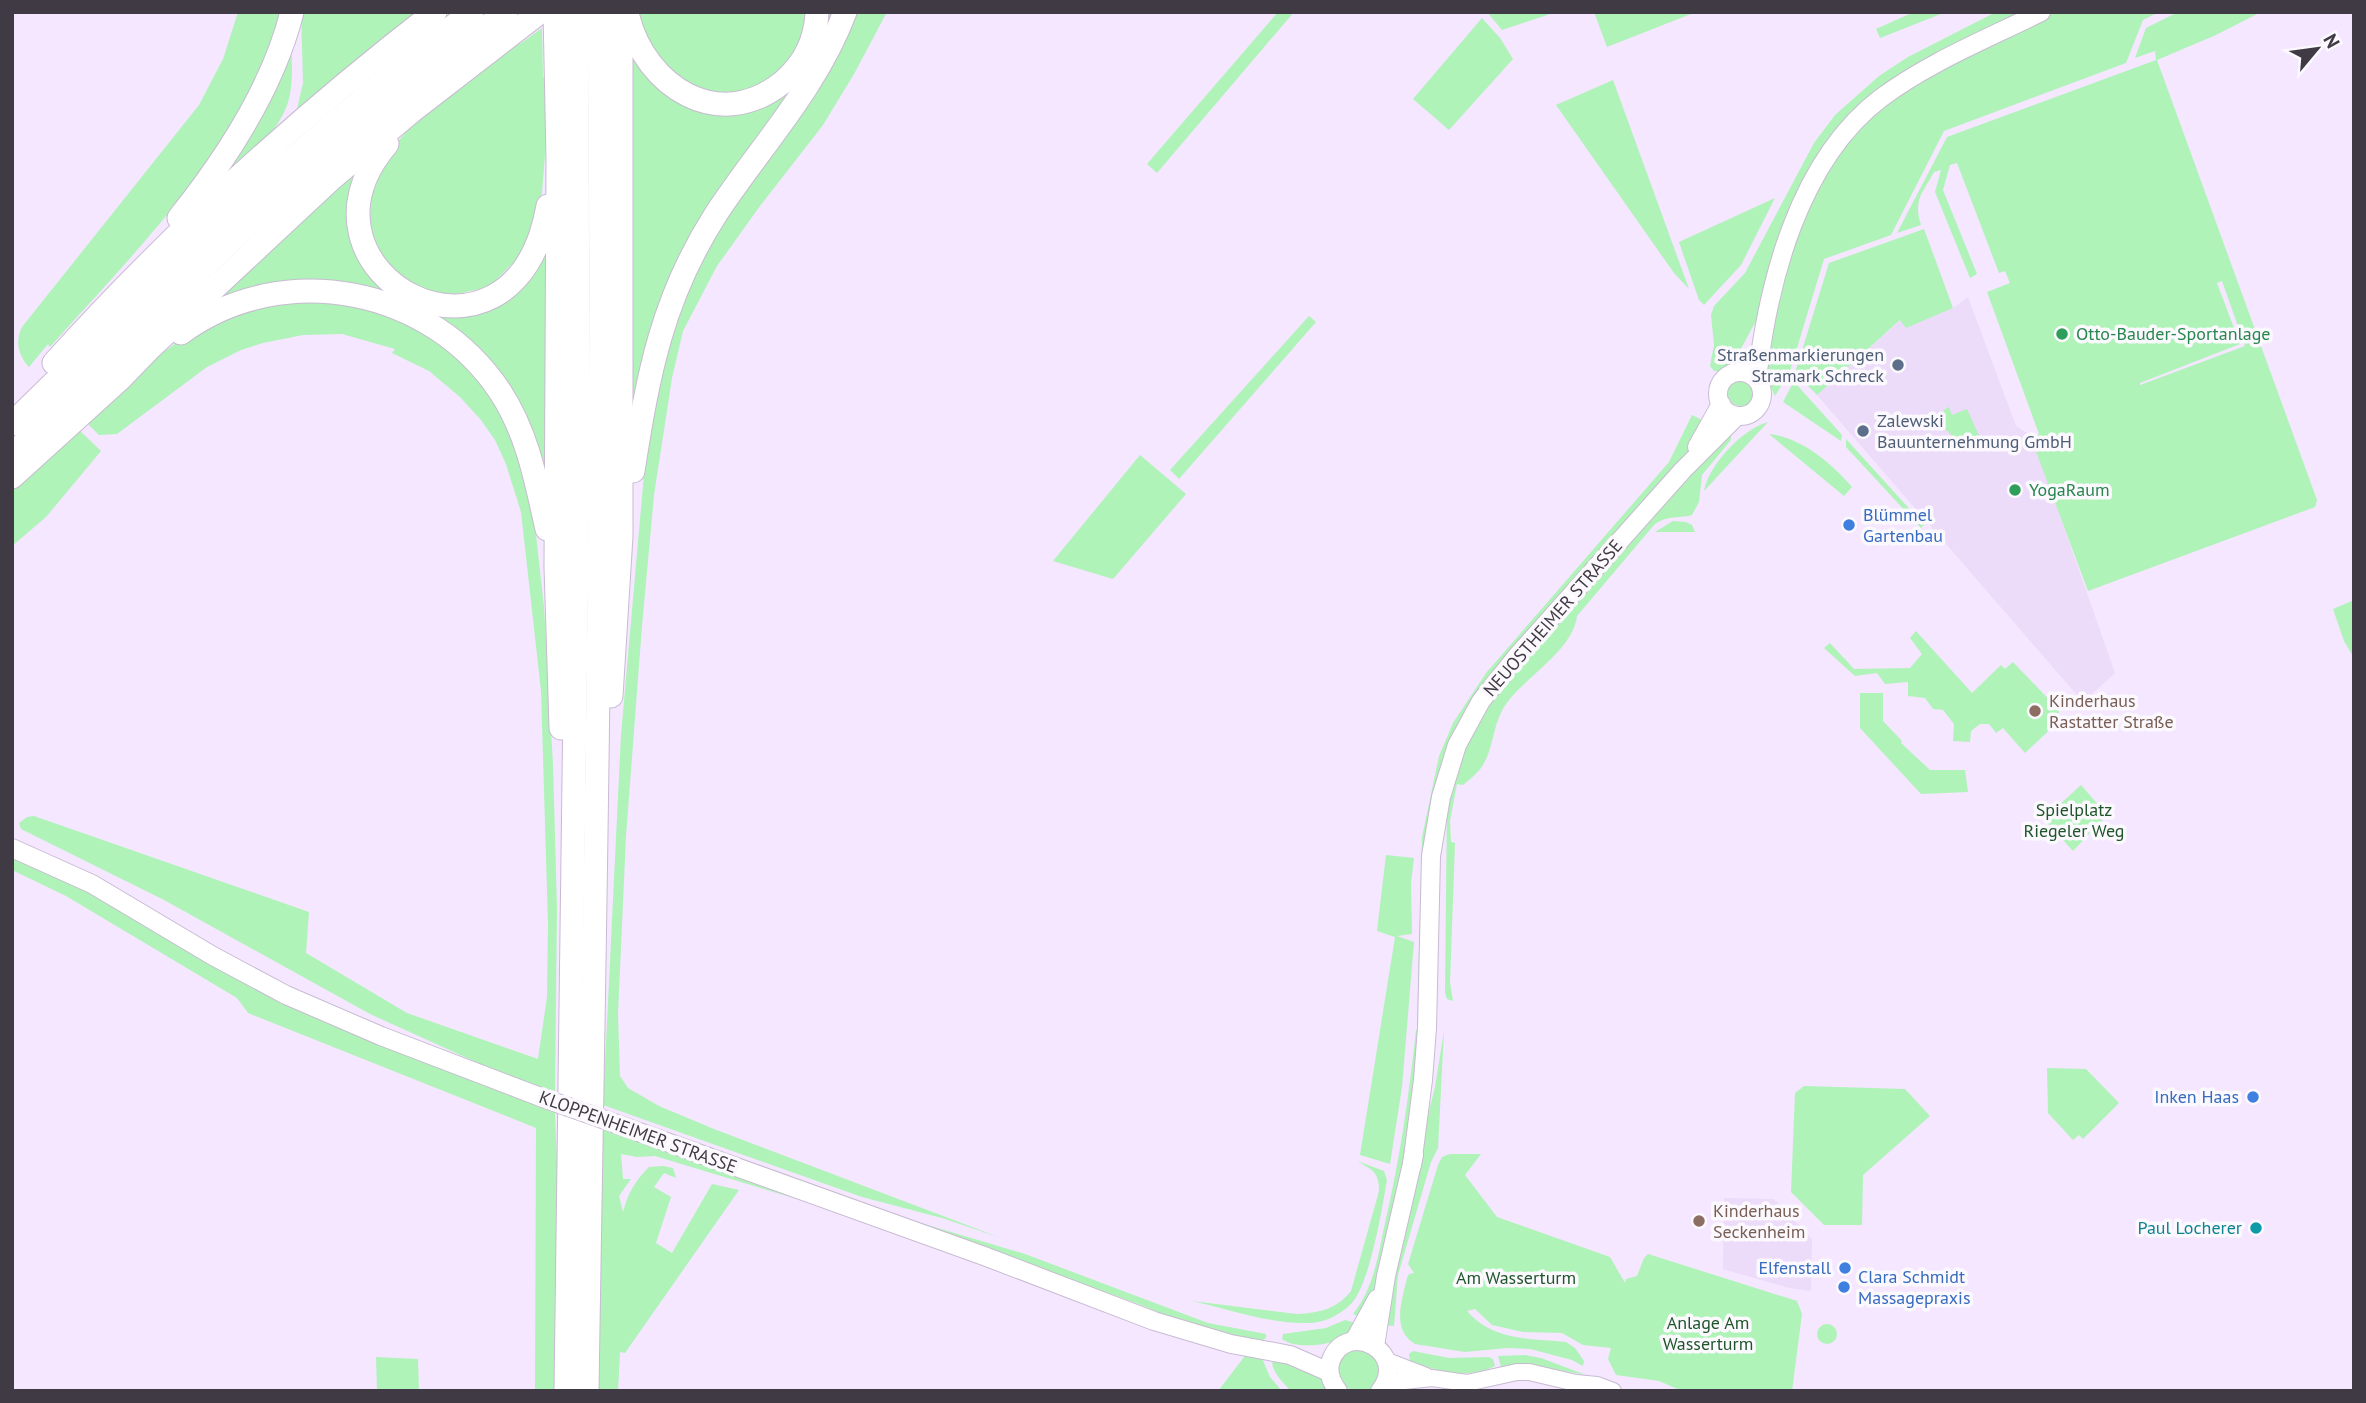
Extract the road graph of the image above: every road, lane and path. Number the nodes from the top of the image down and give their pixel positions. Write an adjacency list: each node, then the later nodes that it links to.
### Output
1 (292, 12): 15 (highway)
2 (435, 12): 15 (highway)
3 (472, 12): 20 (highway)
4 (506, 12): 20 (highway)
5 (577, 12): 33 (highway)
6 (599, 12): 31 (highway)
7 (621, 12): 29 (highway)
8 (627, 12): 9 (highway)
9 (817, 12)
10 (845, 12): 29 (highway)
11 (2041, 12): 16 (main road, NEUOSTHEIMER STRASSE)
12 (545, 13): 13 (highway); 14 (highway)
13 (412, 111): 14 (highway); 18 (highway)
14 (558, 159): 30 (highway)
15 (112, 299): 20 (highway)
16 (1763, 323): 17 (main road, NEUOSTHEIMER STRASSE); 19 (main road, NEUOSTHEIMER STRASSE)
17 (1737, 372): 19 (main road); 21 (main road, NEUOSTHEIMER STRASSE)
18 (120, 379): 20 (highway); 30 (highway)
19 (1757, 379): 24 (main road, NEUOSTHEIMER STRASSE)
20 (65, 390): 23 (highway); 23 (highway)
21 (1721, 404): 24 (main road); 27 (main road, NEUOSTHEIMER STRASSE)
22 (12, 408): 23 (highway)
23 (47, 408): 25 (highway); 26 (highway); 28 (highway)
24 (1737, 416): 27 (main road, NEUOSTHEIMER STRASSE)
25 (12, 424)
26 (12, 455)
27 (1682, 470): 34 (main road, NEUOSTHEIMER STRASSE)
28 (12, 477)
29 (621, 536): 31 (highway)
30 (556, 567): 33 (highway)
31 (595, 806): 45 (highway)
32 (12, 848): 38 (main road, KLOPPENHEIMER STRASSE, bridge)
33 (573, 849): 44 (highway)
34 (1387, 1276): 35 (main road, NEUOSTHEIMER STRASSE); 36 (main road, NEUOSTHEIMER STRASSE)
35 (1354, 1341): 36 (main road); 37 (main road)
36 (1375, 1346): 39 (main road)
37 (1336, 1352): 38 (main road, KLOPPENHEIMER STRASSE); 40 (main road)
38 (1290, 1355): 40 (main road, KLOPPENHEIMER STRASSE)
39 (1387, 1361): 41 (street); 42 (main road)
40 (1329, 1372): 46 (main road)
41 (1432, 1378): 42 (street); 43 (street)
42 (1383, 1387)
43 (1583, 1387): 47 (street)
44 (566, 1391)
45 (587, 1391)
46 (1338, 1391)
47 (1613, 1391)

